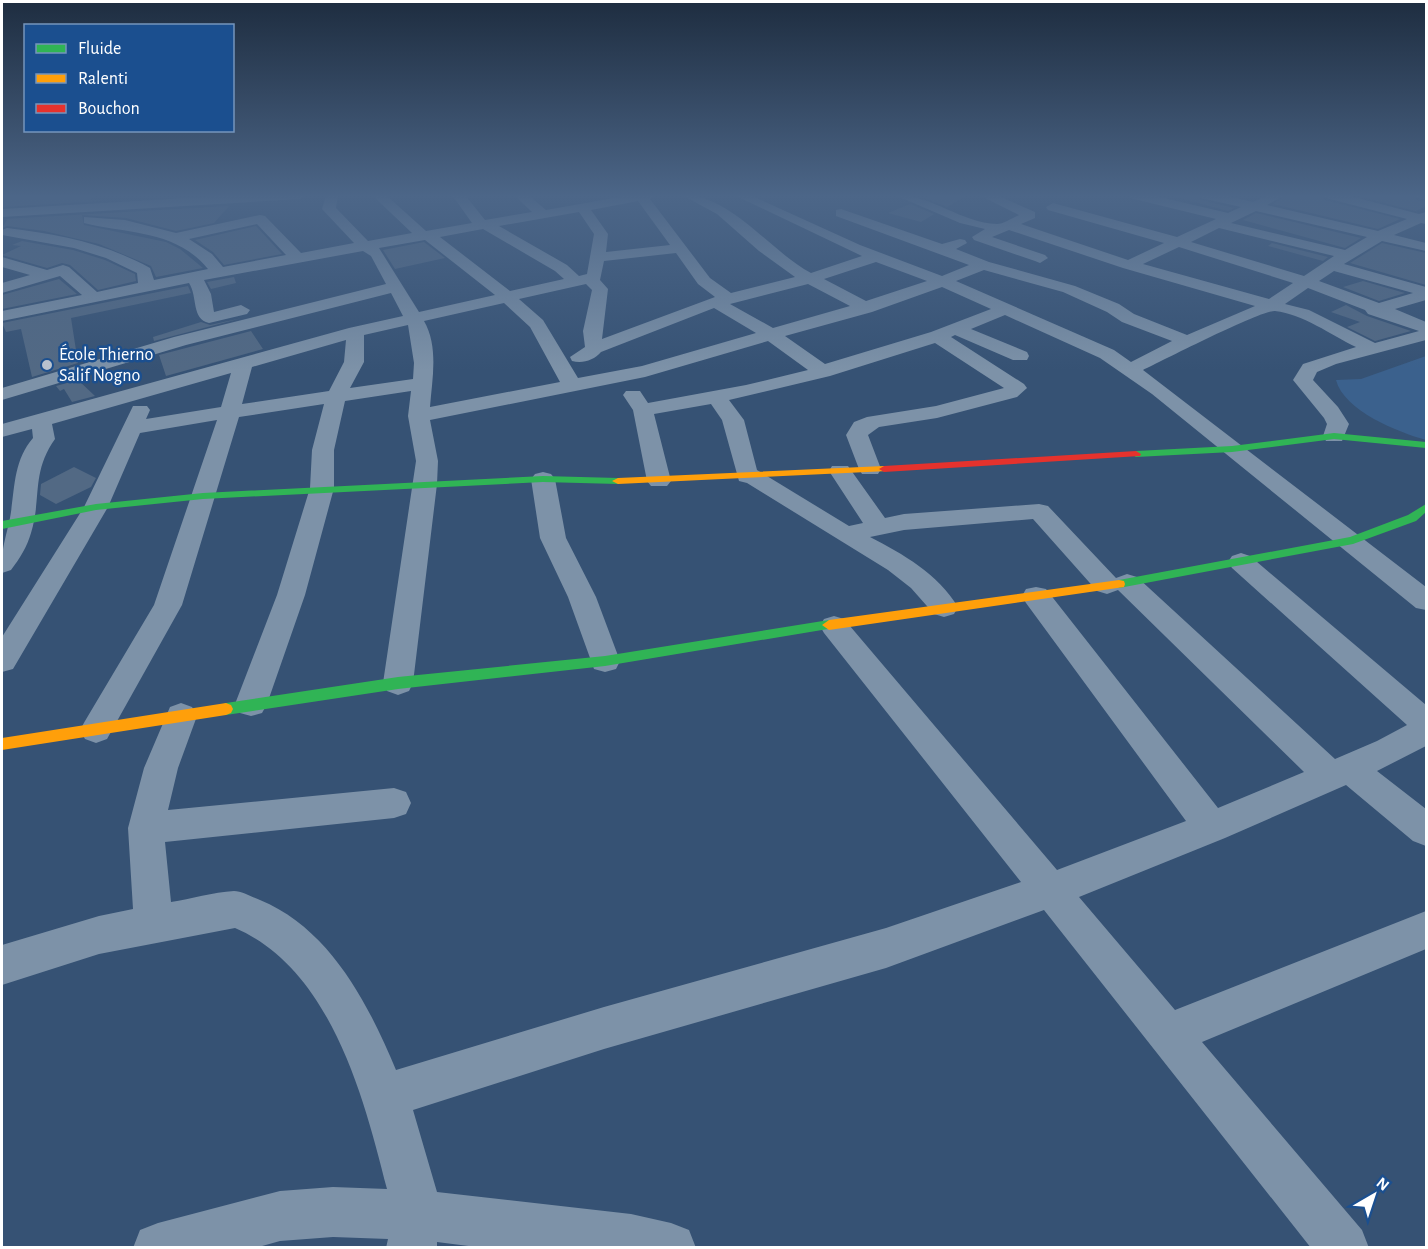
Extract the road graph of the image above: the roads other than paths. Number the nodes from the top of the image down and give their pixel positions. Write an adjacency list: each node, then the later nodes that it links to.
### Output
1 (113, 253): 36 (street)
2 (199, 253): 29 (street)
3 (293, 253): 23 (street)
4 (324, 253): 23 (street)
5 (377, 253): 37 (street)
6 (451, 253): 42 (street)
7 (535, 253): 33 (street)
8 (599, 253): 22 (street)
9 (632, 253): 22 (street)
10 (683, 253): 43 (street)
11 (772, 253): 32 (street)
12 (872, 253): 21 (street)
13 (953, 253): 26 (street)
14 (1026, 253): 24 (street)
15 (1091, 253): 27 (street)
16 (1153, 253): 27 (street)
17 (1208, 253): 35 (street)
18 (1351, 253): 28 (street)
19 (1369, 253): 20 (street)
20 (1378, 254)
21 (878, 256): 32 (street); 34 (street)
22 (599, 257): 33 (street)
23 (297, 258): 29 (street)
24 (1040, 258)
25 (2, 262): 30 (street)
26 (982, 265): 34 (street); 56 (street)
27 (1129, 265): 44 (street)
28 (1331, 265): 35 (street); 40 (street)
29 (219, 272): 31 (street)
30 (45, 274): 38 (street); 41 (street)
31 (193, 277): 36 (street); 39 (street)
32 (811, 278): 43 (street); 45 (street)
33 (583, 279): 42 (street); 57 (street)
34 (944, 282): 45 (street); 46 (street)
35 (1307, 283): 44 (street); 47 (street)
36 (147, 286): 41 (street)
37 (396, 287): 49 (street); 68 (street)
38 (2, 288)
39 (333, 289)
40 (1426, 294): 47 (street)
41 (92, 297): 48 (street)
42 (506, 297): 49 (street); 60 (street)
43 (722, 301): 55 (street); 57 (street)
44 (1272, 305): 50 (street); 56 (street)
45 (866, 308): 55 (street)
46 (1006, 309): 53 (street); 62 (street)
47 (1377, 309): 50 (street); 51 (street)
48 (2, 316)
49 (413, 318): 52 (street); 65 (street)
50 (1331, 327): 58 (street)
51 (1426, 328)
52 (355, 332): 61 (street); 69 (street)
53 (947, 332): 59 (street); 63 (street); 80 (street)
54 (1426, 334): 58 (street)
55 (772, 335): 63 (street); 64 (street)
56 (1187, 341): 62 (street)
57 (594, 348): 60 (street)
58 (1373, 349): 77 (street)
59 (1020, 356)
60 (557, 361): 66 (street)
61 (243, 363): 67 (street); 72 (street)
62 (1131, 369): 79 (street)
63 (822, 371): 70 (street)
64 (621, 376): 66 (street); 71 (street)
65 (423, 383): 69 (street); 73 (street)
66 (572, 386): 73 (street)
67 (145, 391): 74 (street); 75 (street)
68 (2, 394)
69 (336, 396): 72 (street); 86 (street)
70 (717, 397): 71 (street); 82 (street)
71 (643, 410): 84 (street)
72 (230, 412): 75 (street); 87 (street)
73 (419, 416): 85 (street)
74 (40, 422): 76 (street); 90 (street)
75 (131, 428): 88 (street)
76 (2, 431)
77 (1334, 436): 78 (street); 79 (street)
78 (1426, 446)
79 (1232, 449): 80 (street); 93 (street)
80 (870, 469): 81 (street)
81 (840, 471): 82 (street); 91 (street)
82 (749, 476): 84 (street); 92 (street)
83 (543, 479): 84 (street); 85 (street); 102 (street)
84 (659, 481)
85 (425, 484): 86 (street); 103 (street)
86 (322, 488): 87 (street); 104 (street)
87 (203, 496): 88 (street); 107 (street)
88 (96, 507): 90 (street); 101 (street)
89 (1426, 507): 93 (street)
90 (12, 523): 95 (street)
91 (879, 528): 92 (street); 96 (street)
92 (847, 534): 99 (street)
93 (1353, 540): 94 (street); 98 (street)
94 (1241, 562): 96 (street); 106 (street)
95 (2, 564)
96 (1117, 584): 97 (street); 110 (street)
97 (1036, 596): 99 (street); 112 (street)
98 (1426, 601)
99 (944, 607): 100 (street)
100 (834, 626): 102 (street); 115 (street)
101 (2, 661)
102 (605, 661): 103 (street)
103 (398, 683): 104 (street)
104 (251, 704): 105 (street)
105 (181, 716): 107 (street); 113 (street)
106 (1426, 723)
107 (96, 730): 109 (street)
108 (1426, 730): 110 (street)
109 (2, 744)
110 (1340, 772): 112 (street); 114 (street)
111 (394, 803): 113 (street)
112 (1212, 827): 115 (street)
113 (146, 828): 116 (street)
114 (1426, 830)
115 (1051, 890): 119 (street); 120 (street)
116 (153, 923): 118 (street); 120 (street)
117 (1426, 930): 119 (street)
118 (2, 965)
119 (1168, 1034): 124 (street)
120 (386, 1096): 121 (street)
121 (414, 1231): 122 (street); 123 (street)
122 (158, 1248)
123 (671, 1248)
124 (1344, 1248)

